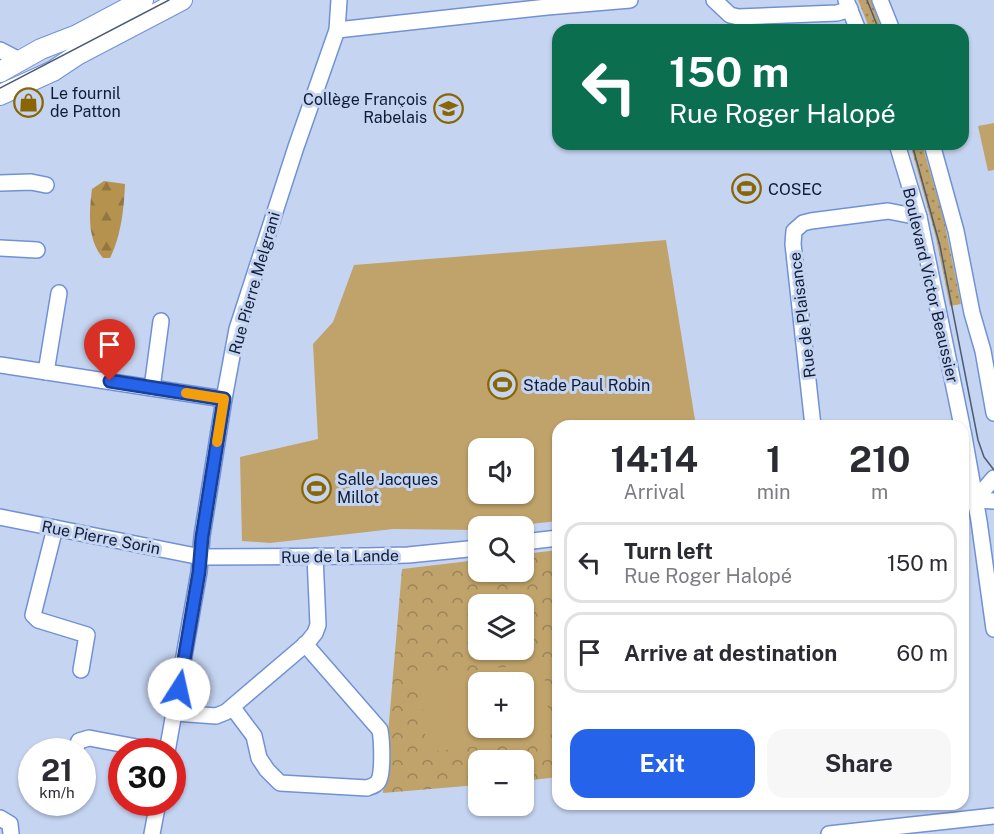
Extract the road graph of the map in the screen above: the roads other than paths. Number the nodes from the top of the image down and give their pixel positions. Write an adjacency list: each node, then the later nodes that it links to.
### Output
1 (143, 0): 12 (street)
2 (182, 0): 14 (street)
3 (339, 0): 10 (street, Rue Pierre Melgrani)
4 (630, 0): 10 (street)
5 (714, 0): 7 (street)
6 (880, 0): 9 (street)
7 (848, 5): 8 (street)
8 (856, 24)
9 (890, 24)
10 (337, 30): 29 (street, Rue Pierre Melgrani)
11 (0, 50): 12 (street)
12 (21, 61): 13 (street)
13 (0, 72)
14 (0, 95)
15 (899, 150): 19 (street, Boulevard Victor Beaussier)
16 (934, 150): 30 (street, Boulevard Victor Beaussier)
17 (0, 183): 18 (street)
18 (46, 185)
19 (911, 190): 20 (street); 21 (street, Boulevard Victor Beaussier)
20 (888, 211): 21 (street, Rue de Plaisance); 31 (street, Rue de Plaisance)
21 (919, 217): 32 (street, Boulevard Victor Beaussier)
22 (0, 248): 23 (street)
23 (37, 250)
24 (59, 293): 27 (street)
25 (161, 321): 28 (street)
26 (0, 365): 27 (street)
27 (46, 372): 28 (street)
28 (152, 388): 29 (street)
29 (224, 399): 41 (street, Rue Pierre Melgrani)
30 (994, 413)
31 (812, 420)
32 (961, 420)
33 (994, 478): 35 (street)
34 (994, 501): 35 (street)
35 (969, 502): 43 (street)
36 (0, 517): 37 (street, Rue Pierre Sorin)
37 (55, 528): 41 (street, Rue Pierre Sorin); 45 (street)
38 (552, 539): 39 (street)
39 (534, 541)
40 (468, 549): 42 (street, Rue de la Lande)
41 (201, 556): 42 (street, Rue de la Lande); 47 (street, Rue Pierre Melgrani)
42 (315, 556): 44 (street)
43 (994, 629)
44 (305, 644): 46 (street); 46 (street)
45 (81, 670)
46 (233, 708): 47 (street)
47 (175, 713): 48 (street, Rue Pierre Melgrani)
48 (169, 738)
49 (155, 816): 53 (street)
50 (994, 816): 54 (street)
51 (0, 818): 52 (street)
52 (11, 834)
53 (152, 834)
54 (829, 834)

